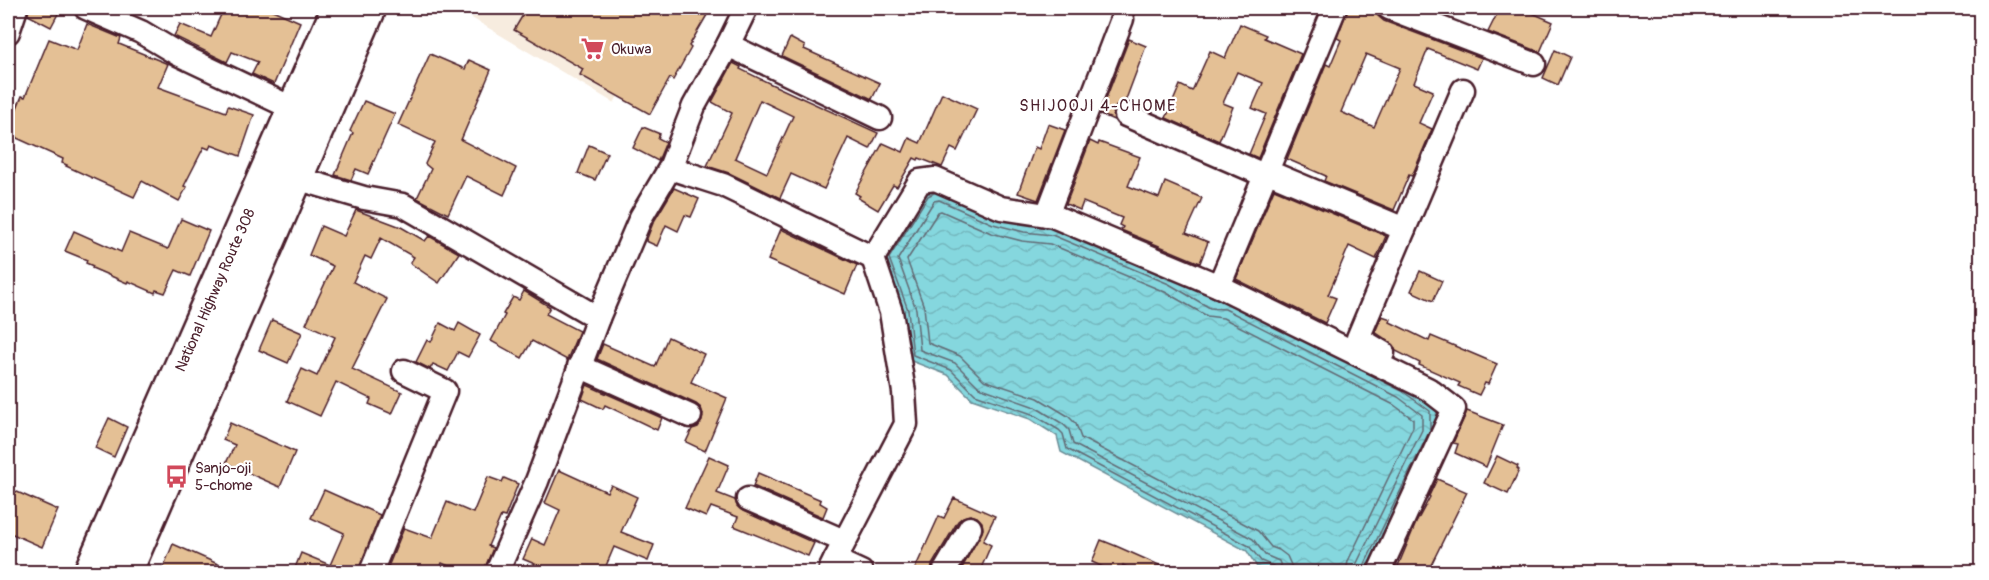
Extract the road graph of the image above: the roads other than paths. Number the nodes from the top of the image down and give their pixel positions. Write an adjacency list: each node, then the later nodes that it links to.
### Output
1 (16, 8): 9 (street)
2 (86, 8): 13 (street)
3 (339, 8): 13 (highway, National Highway Route 308)
4 (369, 8): 17 (highway, National Highway Route 308)
5 (746, 8): 10 (street)
6 (1335, 8): 18 (street)
7 (1389, 8): 11 (street)
8 (1122, 19): 19 (street)
9 (8, 32)
10 (728, 45): 15 (street); 16 (street)
11 (1534, 64)
12 (1463, 90): 20 (street)
13 (294, 109): 17 (highway, National Highway Route 308)
14 (1126, 115): 18 (street)
15 (880, 118)
16 (670, 168): 21 (street); 23 (street)
17 (283, 170): 23 (street); 31 (highway, National Highway Route 308); 32 (highway, National Highway Route 308)
18 (1265, 173): 20 (street); 22 (street)
19 (1047, 215): 21 (street); 22 (street)
20 (1404, 229): 26 (street)
21 (873, 258): 30 (street)
22 (1219, 286): 26 (street)
23 (598, 318): 24 (street)
24 (579, 366): 27 (street); 34 (street)
25 (404, 370): 33 (street)
26 (1428, 389): 37 (street)
27 (690, 416)
28 (748, 499): 30 (street)
29 (970, 528): 36 (street)
30 (837, 558): 35 (street)
31 (91, 573)
32 (125, 573)
33 (371, 573)
34 (497, 573)
35 (861, 573)
36 (944, 573)
37 (1378, 573)

